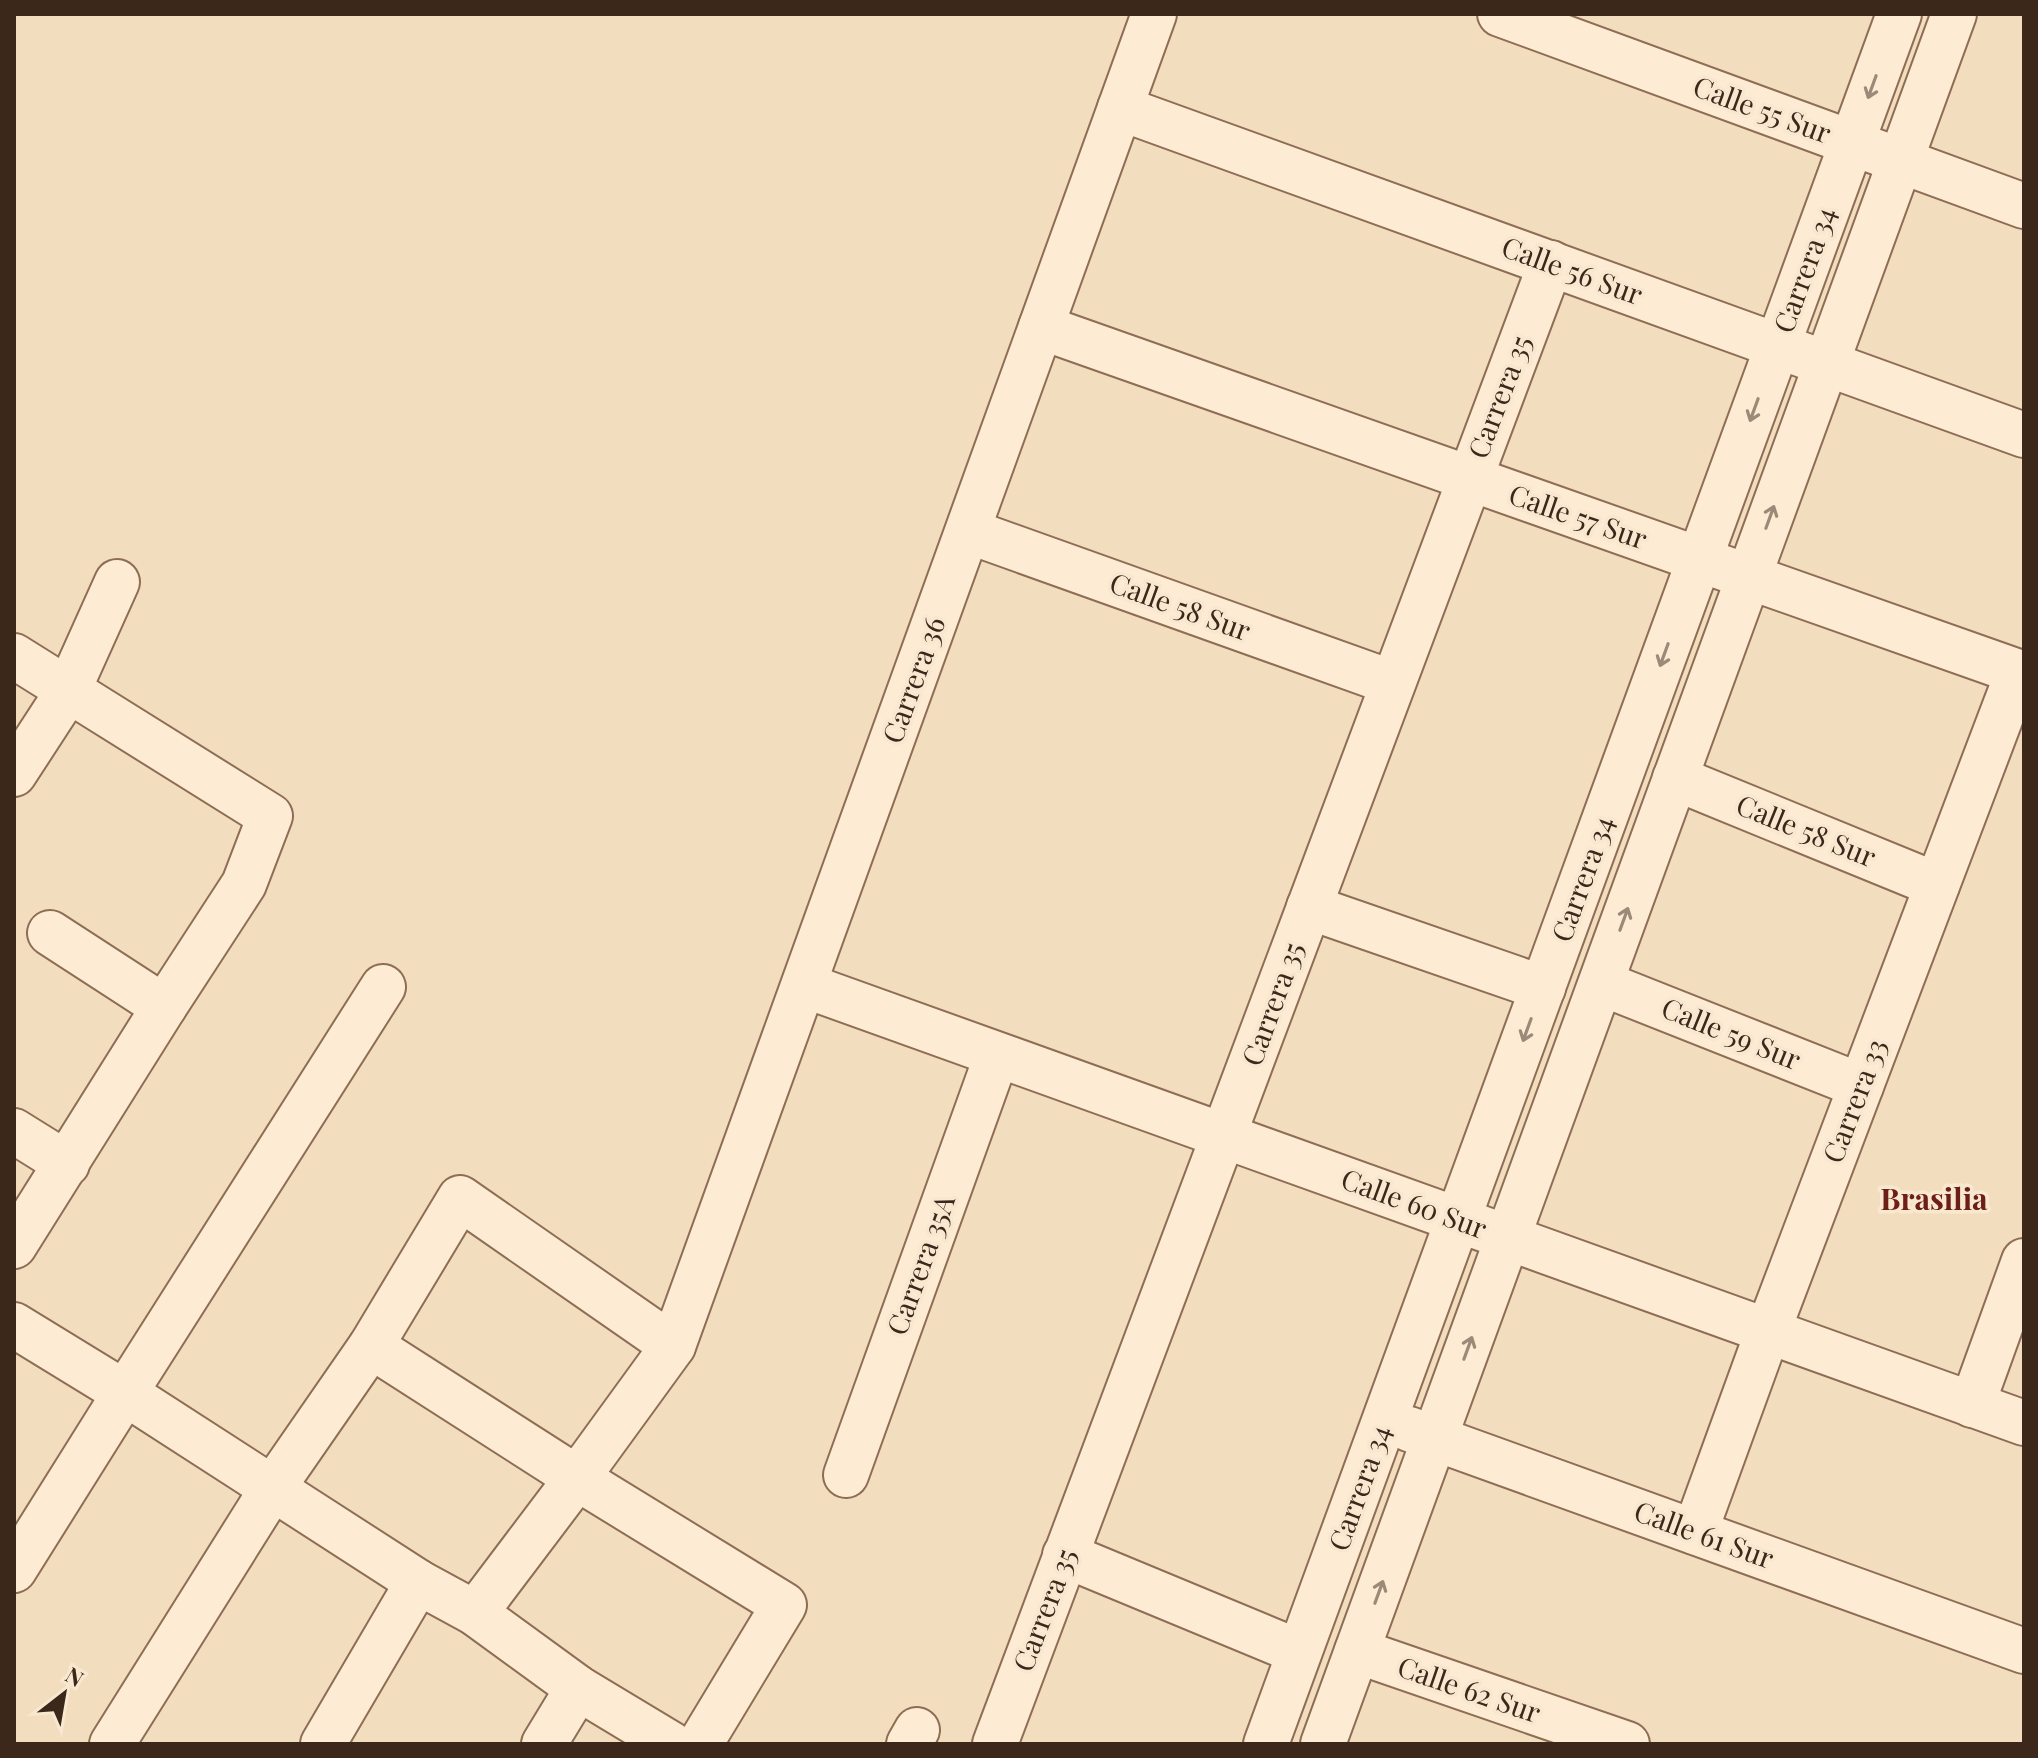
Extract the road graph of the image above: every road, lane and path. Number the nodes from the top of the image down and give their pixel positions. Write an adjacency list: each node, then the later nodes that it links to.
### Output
1 (1154, 14): 5 (street, Carrera 36)
2 (1500, 14): 6 (street, Calle 55 Sur)
3 (1899, 14): 6 (street, Carrera 34, one-way to 6)
4 (1954, 14): 7 (street, Carrera 34)
5 (1120, 108): 9 (street, Calle 56 Sur); 10 (street, Carrera 36)
6 (1851, 143): 7 (street, Calle 55 Sur); 11 (street, Carrera 34)
7 (1900, 161): 8 (street, Calle 55 Sur); 12 (street, Carrera 34)
8 (2024, 206)
9 (1551, 263): 11 (street, Calle 56 Sur); 14 (street, Carrera 35)
10 (1041, 327): 14 (street, Calle 57 Sur); 15 (street, Carrera 36)
11 (1777, 346): 12 (street, Calle 56 Sur); 16 (street, Carrera 34, one-way to 16)
12 (1826, 363): 13 (street, Calle 56 Sur); 17 (street, Carrera 34, one-way to 12)
13 (2024, 435)
14 (1470, 478): 16 (street, Calle 57 Sur); 21 (street, Carrera 35)
15 (968, 531): 21 (street, Calle 58 Sur); 29 (street, Carrera 36)
16 (1699, 560): 17 (street, Calle 57 Sur); 31 (street, Carrera 34, one-way to 31)
17 (1749, 577): 20 (street, Calle 57 Sur); 24 (street, Carrera 34)
18 (117, 582): 22 (street)
19 (14, 656): 22 (street)
20 (2021, 673): 25 (street, Carrera 33)
21 (1393, 683): 26 (street, Carrera 35)
22 (68, 691): 23 (street); 32 (street)
23 (14, 774)
24 (1675, 778): 25 (street, Calle 58 Sur); 28 (street, Carrera 34, one-way to 24)
25 (1937, 885): 34 (street, Carrera 33)
26 (1309, 907): 31 (street); 36 (street, Carrera 35)
27 (50, 933): 32 (street)
28 (1601, 983): 34 (street, Calle 59 Sur); 39 (street, Carrera 34)
29 (804, 985): 33 (street, Calle 60 Sur); 45 (street, Carrera 36)
30 (383, 987): 46 (street)
31 (1543, 988): 38 (street, Carrera 34, one-way to 38)
32 (164, 1007): 37 (street)
33 (997, 1055): 36 (street, Calle 60 Sur); 51 (street, Carrera 35A)
34 (1861, 1086): 43 (street, Carrera 33)
35 (14, 1131): 37 (street)
36 (1223, 1136): 38 (street, Calle 60 Sur); 55 (street, Carrera 35)
37 (67, 1164): 40 (street)
38 (1457, 1220): 39 (street, Calle 60 Sur); 48 (street, Carrera 34)
39 (1508, 1238): 43 (street, Calle 60 Sur); 50 (street, Carrera 34, one-way to 39)
40 (14, 1246)
41 (2024, 1261): 47 (street)
42 (14, 1325): 46 (street)
43 (1768, 1331): 47 (street, Calle 60 Sur); 54 (street, Carrera 33)
44 (371, 1346): 45 (street); 52 (street); 53 (street)
45 (673, 1346): 52 (street, Carrera 36)
46 (125, 1393): 53 (street); 56 (street)
47 (1972, 1405): 49 (street, Calle 60 Sur)
48 (1384, 1420): 50 (street, Calle 61 Sur); 61 (street, Carrera 34)
49 (2024, 1423)
50 (1435, 1438): 54 (street, Calle 61 Sur); 59 (street, Carrera 34, one-way to 50)
51 (846, 1475)
52 (577, 1478): 58 (street, Carrera 36); 67 (street)
53 (272, 1489): 57 (street); 63 (street)
54 (1695, 1532): 60 (street, Calle 61 Sur)
55 (1065, 1555): 61 (street); 68 (street, Carrera 35)
56 (14, 1570)
57 (418, 1582): 58 (street); 64 (street)
58 (475, 1613): 62 (street)
59 (1357, 1651): 70 (street, Carrera 34); 71 (street, Calle 62 Sur)
60 (2024, 1651)
61 (1299, 1652): 69 (street, Carrera 34)
62 (578, 1688): 65 (street); 66 (street)
63 (112, 1744)
64 (323, 1744)
65 (544, 1744)
66 (671, 1744)
67 (700, 1744)
68 (995, 1744)
69 (1266, 1744)
70 (1323, 1744)
71 (1627, 1744)

